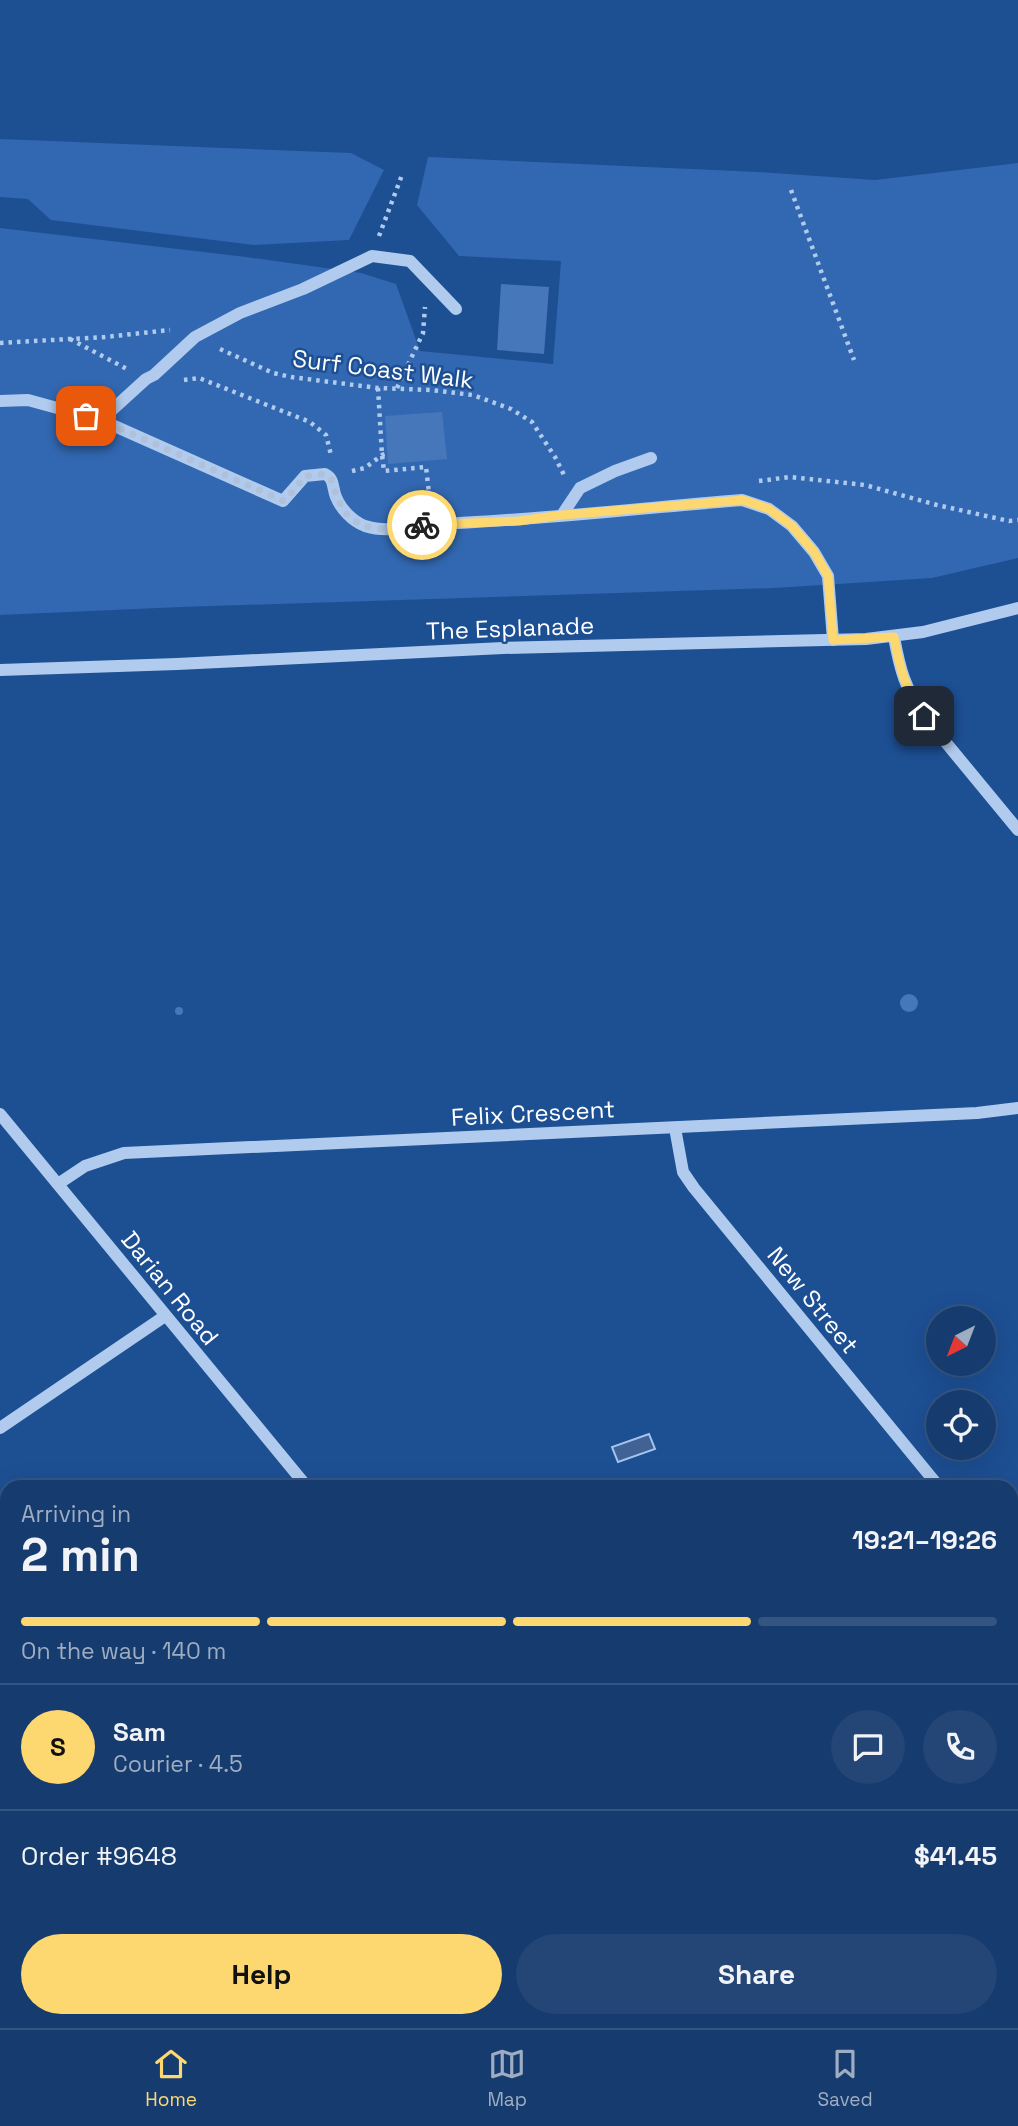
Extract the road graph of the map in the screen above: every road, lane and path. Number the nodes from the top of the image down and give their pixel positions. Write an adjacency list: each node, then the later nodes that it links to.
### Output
1 (402, 174): 3 (path)
2 (791, 190): 9 (path)
3 (372, 256): 4 (street); 6 (street)
4 (456, 309)
5 (423, 333): 11 (path)
6 (195, 337): 7 (path, Surf Coast Walk); 10 (street); 12 (path, Surf Coast Walk)
7 (69, 338): 8 (path, Surf Coast Walk); 10 (path)
8 (0, 343)
9 (854, 360)
10 (146, 379): 14 (street); 17 (path)
11 (397, 387): 12 (path, Surf Coast Walk); 19 (path, Surf Coast Walk)
12 (378, 388): 15 (path)
13 (0, 401): 14 (street)
14 (101, 420): 17 (street)
15 (385, 454): 17 (path); 22 (path)
16 (651, 458): 19 (street)
17 (330, 477): 22 (street)
18 (754, 481): 21 (path)
19 (580, 488): 20 (street)
20 (562, 515): 22 (street); 25 (street)
21 (1018, 520)
22 (432, 525)
23 (1018, 608): 24 (street, The Esplanade)
24 (894, 637): 25 (street, The Esplanade); 27 (street)
25 (833, 640): 26 (street, The Esplanade)
26 (0, 670)
27 (1018, 830)
28 (1018, 1108): 30 (street, Felix Crescent)
29 (2, 1122): 31 (street, Darian Road)
30 (675, 1128): 31 (street, Felix Crescent); 35 (street, New Street)
31 (58, 1184): 32 (street, Darian Road)
32 (166, 1316): 33 (street); 34 (street, Darian Road)
33 (0, 1428)
34 (300, 1480)
35 (933, 1480)

